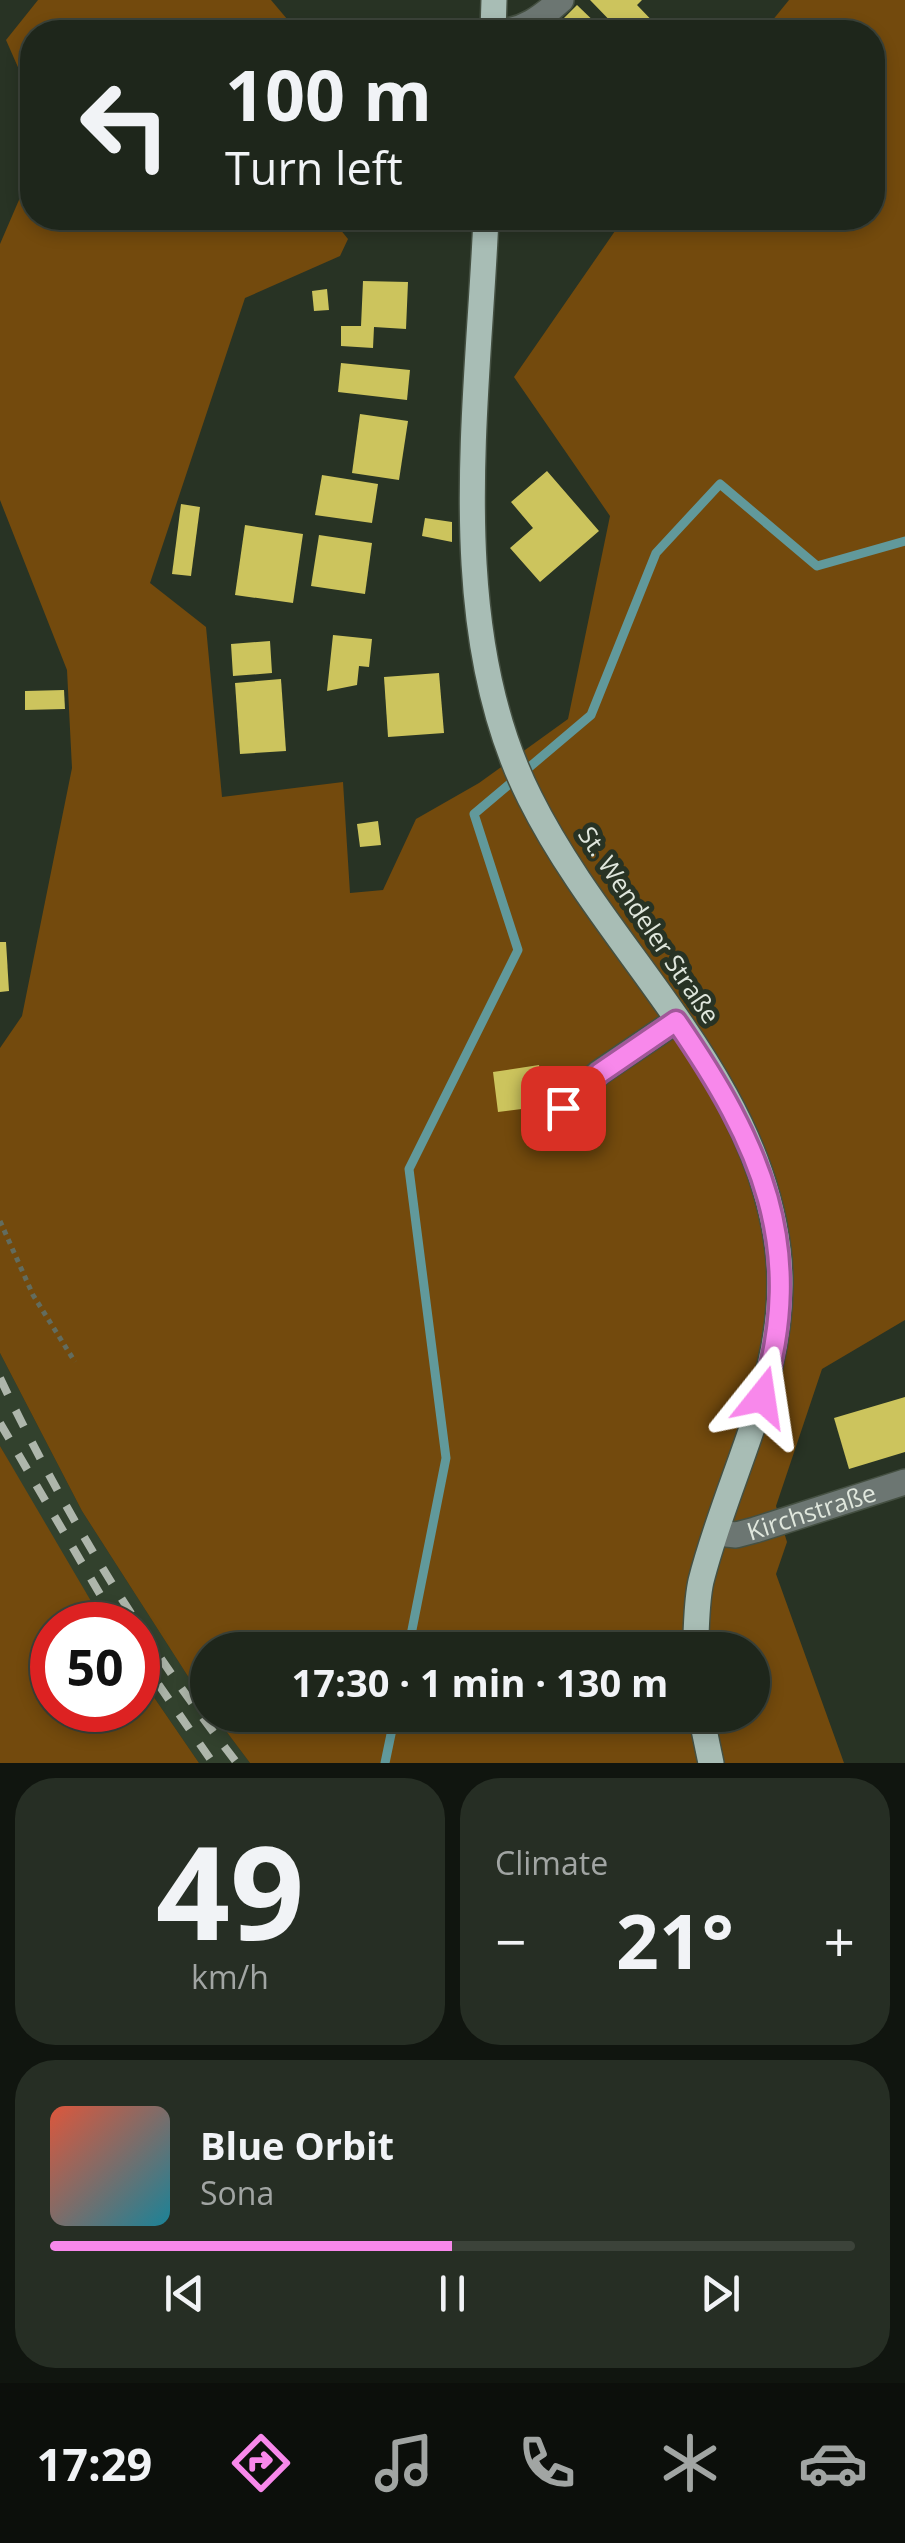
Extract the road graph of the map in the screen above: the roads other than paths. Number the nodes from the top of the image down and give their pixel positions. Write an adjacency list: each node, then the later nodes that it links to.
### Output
1 (561, 0): 2 (street)
2 (537, 20)
3 (486, 230): 4 (main road, St. Wendeler Straße)
4 (676, 1021): 5 (street); 7 (main road, St. Wendeler Straße)
5 (563, 1108)
6 (905, 1482): 7 (street, Kirchstraße)
7 (717, 1532): 8 (main road, St. Wendeler Straße)
8 (696, 1632)
9 (704, 1732): 10 (main road)
10 (711, 1763)

